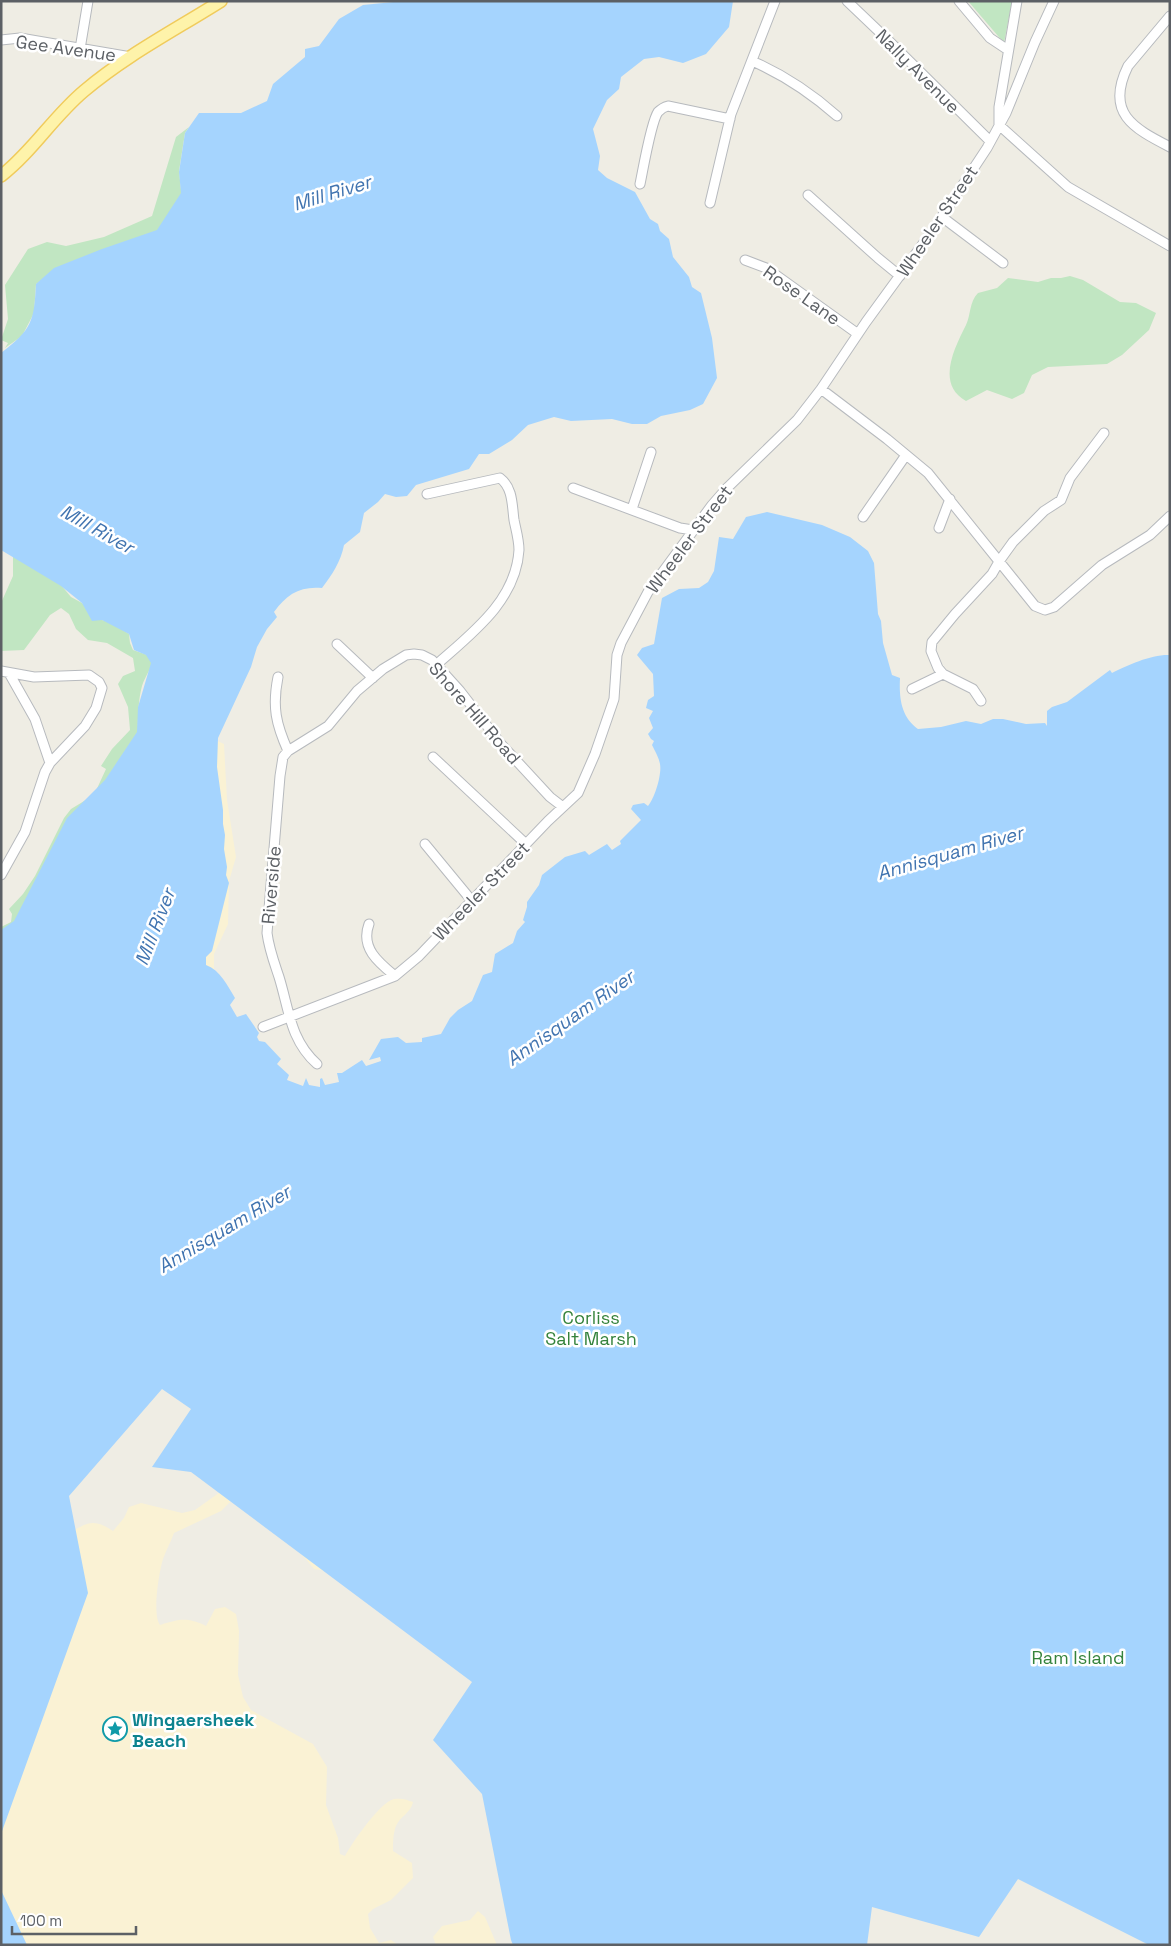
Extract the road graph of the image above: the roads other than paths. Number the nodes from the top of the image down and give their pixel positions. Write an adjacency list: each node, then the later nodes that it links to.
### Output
1 (88, 1): 10 (street)
2 (221, 1): 12 (main road)
3 (775, 1): 13 (street)
4 (847, 1): 17 (street, Nally Avenue)
5 (959, 1): 11 (street)
6 (1017, 1): 11 (street)
7 (1054, 1): 16 (street, Wheeler Street)
8 (1170, 16): 18 (street)
9 (1, 40): 10 (street, Gee Avenue)
10 (80, 49): 12 (street, Gee Avenue)
11 (1008, 50): 16 (street)
12 (131, 57): 19 (main road)
13 (752, 61): 14 (street); 15 (street)
14 (837, 116)
15 (730, 118): 20 (street); 22 (street)
16 (999, 124): 17 (street, Wheeler Street); 24 (street)
17 (990, 141): 23 (street, Wheeler Street)
18 (1170, 147)
19 (1, 176)
20 (640, 184)
21 (808, 195): 27 (street)
22 (710, 203)
23 (942, 217): 26 (street); 27 (street, Wheeler Street)
24 (1170, 246)
25 (745, 260): 28 (street, Rose Lane)
26 (1003, 263)
27 (900, 276): 28 (street, Wheeler Street)
28 (858, 334): 29 (street, Wheeler Street)
29 (821, 389): 32 (street); 40 (street, Wheeler Street)
30 (1104, 433): 41 (street)
31 (651, 452): 36 (street)
32 (906, 455): 35 (street); 38 (street)
33 (573, 488): 36 (street)
34 (428, 494): 43 (street)
35 (950, 499): 39 (street); 41 (street)
36 (632, 508): 40 (street)
37 (1170, 516): 41 (street)
38 (863, 517)
39 (939, 528)
40 (693, 530): 53 (street, Wheeler Street)
41 (1000, 560): 45 (street)
42 (337, 644): 47 (street)
43 (436, 665): 47 (street, Shore Hill Road); 53 (street, Shore Hill Road)
44 (5, 672): 52 (street); 52 (street)
45 (943, 674): 48 (street); 49 (street)
46 (278, 677): 50 (street)
47 (373, 678): 50 (street, Shore Hill Road)
48 (912, 689)
49 (980, 701)
50 (288, 752): 60 (street, Riverside)
51 (433, 757): 55 (street)
52 (50, 763): 56 (street)
53 (563, 807): 55 (street, Wheeler Street)
54 (425, 844): 57 (street)
55 (526, 844): 57 (street, Wheeler Street)
56 (1, 875)
57 (472, 901): 59 (street, Wheeler Street)
58 (369, 924): 59 (street)
59 (395, 976): 60 (street, Wheeler Street)
60 (288, 1018): 61 (street, Wheeler Street); 62 (street)
61 (262, 1027)
62 (317, 1064)

